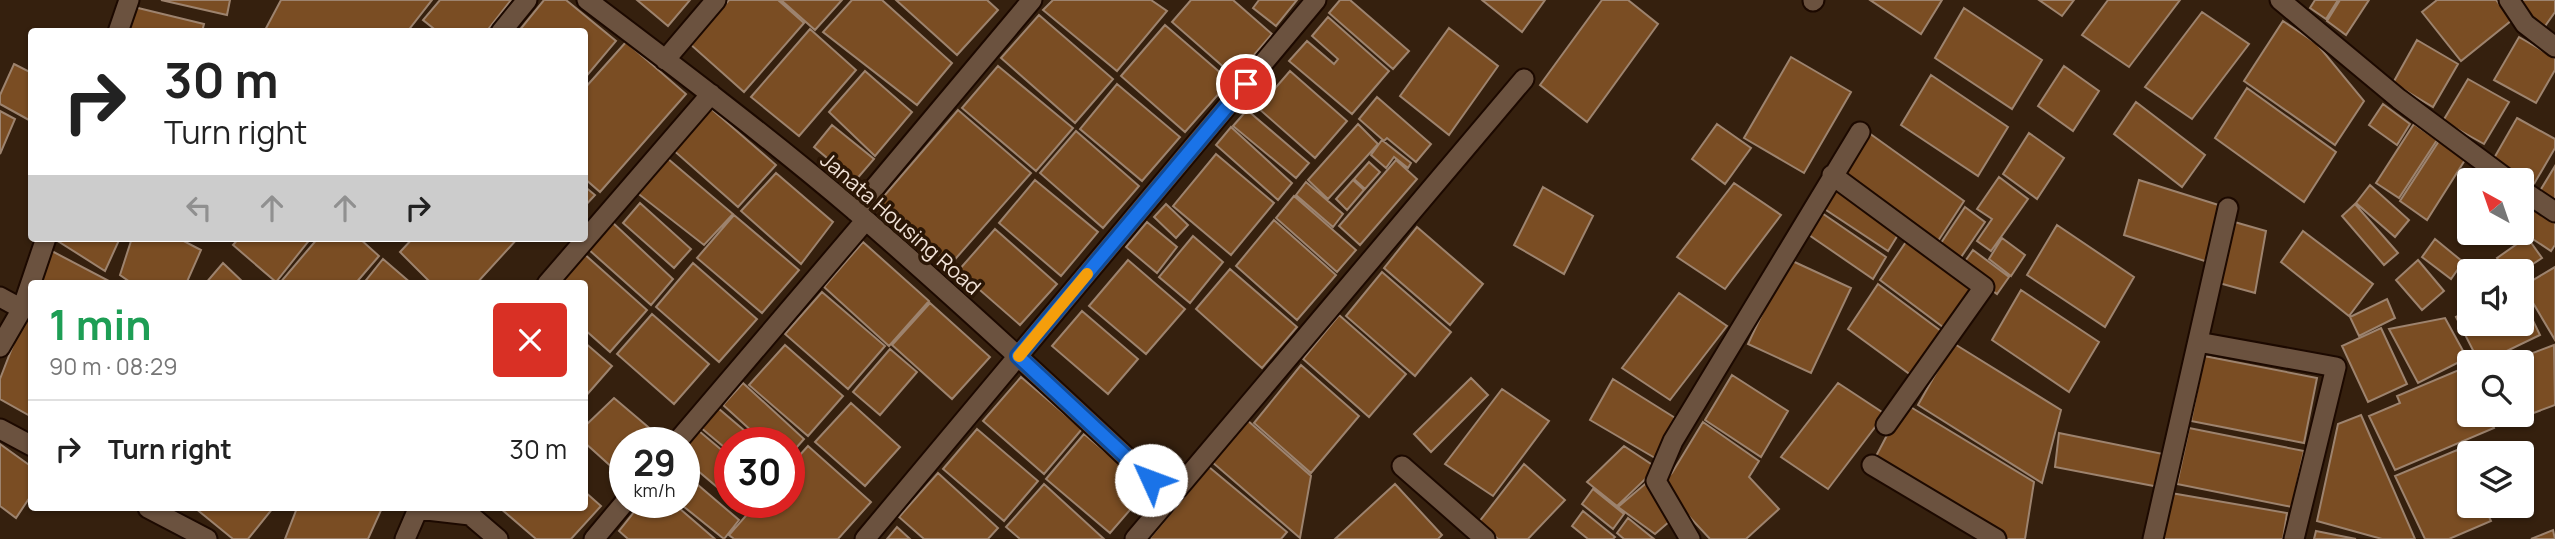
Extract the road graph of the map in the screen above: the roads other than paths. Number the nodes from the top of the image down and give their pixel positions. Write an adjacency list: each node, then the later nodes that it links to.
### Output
1 (129, 0): 9 (street)
2 (527, 0): 10 (street)
3 (587, 0): 12 (street, Janata Housing Road)
4 (716, 0): 12 (street)
5 (1032, 0): 21 (street)
6 (1316, 0): 32 (street)
7 (2280, 0): 16 (street)
8 (2509, 0): 11 (street)
9 (119, 28)
10 (504, 28)
11 (2555, 47)
12 (665, 60): 14 (street, Janata Housing Road)
13 (1524, 79): 39 (street)
14 (711, 94): 21 (street, Janata Housing Road); 22 (street)
15 (1860, 132): 17 (street)
16 (2492, 168)
17 (1832, 174): 33 (street); 51 (street)
18 (2534, 198): 20 (street)
19 (2228, 208): 30 (street)
20 (2555, 212)
21 (860, 216): 32 (street, Janata Housing Road); 34 (street)
22 (588, 236)
23 (45, 242): 25 (street)
24 (583, 242): 26 (street)
25 (32, 280)
26 (550, 280)
27 (28, 291): 29 (street)
28 (0, 297): 29 (street)
29 (22, 309): 31 (street)
30 (2198, 342): 53 (street); 54 (street)
31 (0, 347)
32 (1018, 356): 39 (street, Janata Housing Road); 48 (street)
33 (1886, 425)
34 (689, 427)
35 (0, 429): 36 (street)
36 (28, 444)
37 (1872, 465): 52 (street)
38 (1402, 466): 50 (street)
39 (1170, 498): 49 (street)
40 (154, 511): 44 (street)
41 (417, 511): 45 (street)
42 (435, 511): 46 (street)
43 (612, 518): 47 (street)
44 (207, 539)
45 (405, 539)
46 (498, 539)
47 (594, 539)
48 (865, 539)
49 (1135, 539)
50 (1485, 539)
51 (1690, 539)
52 (1996, 539)
53 (2152, 539)
54 (2294, 539)

